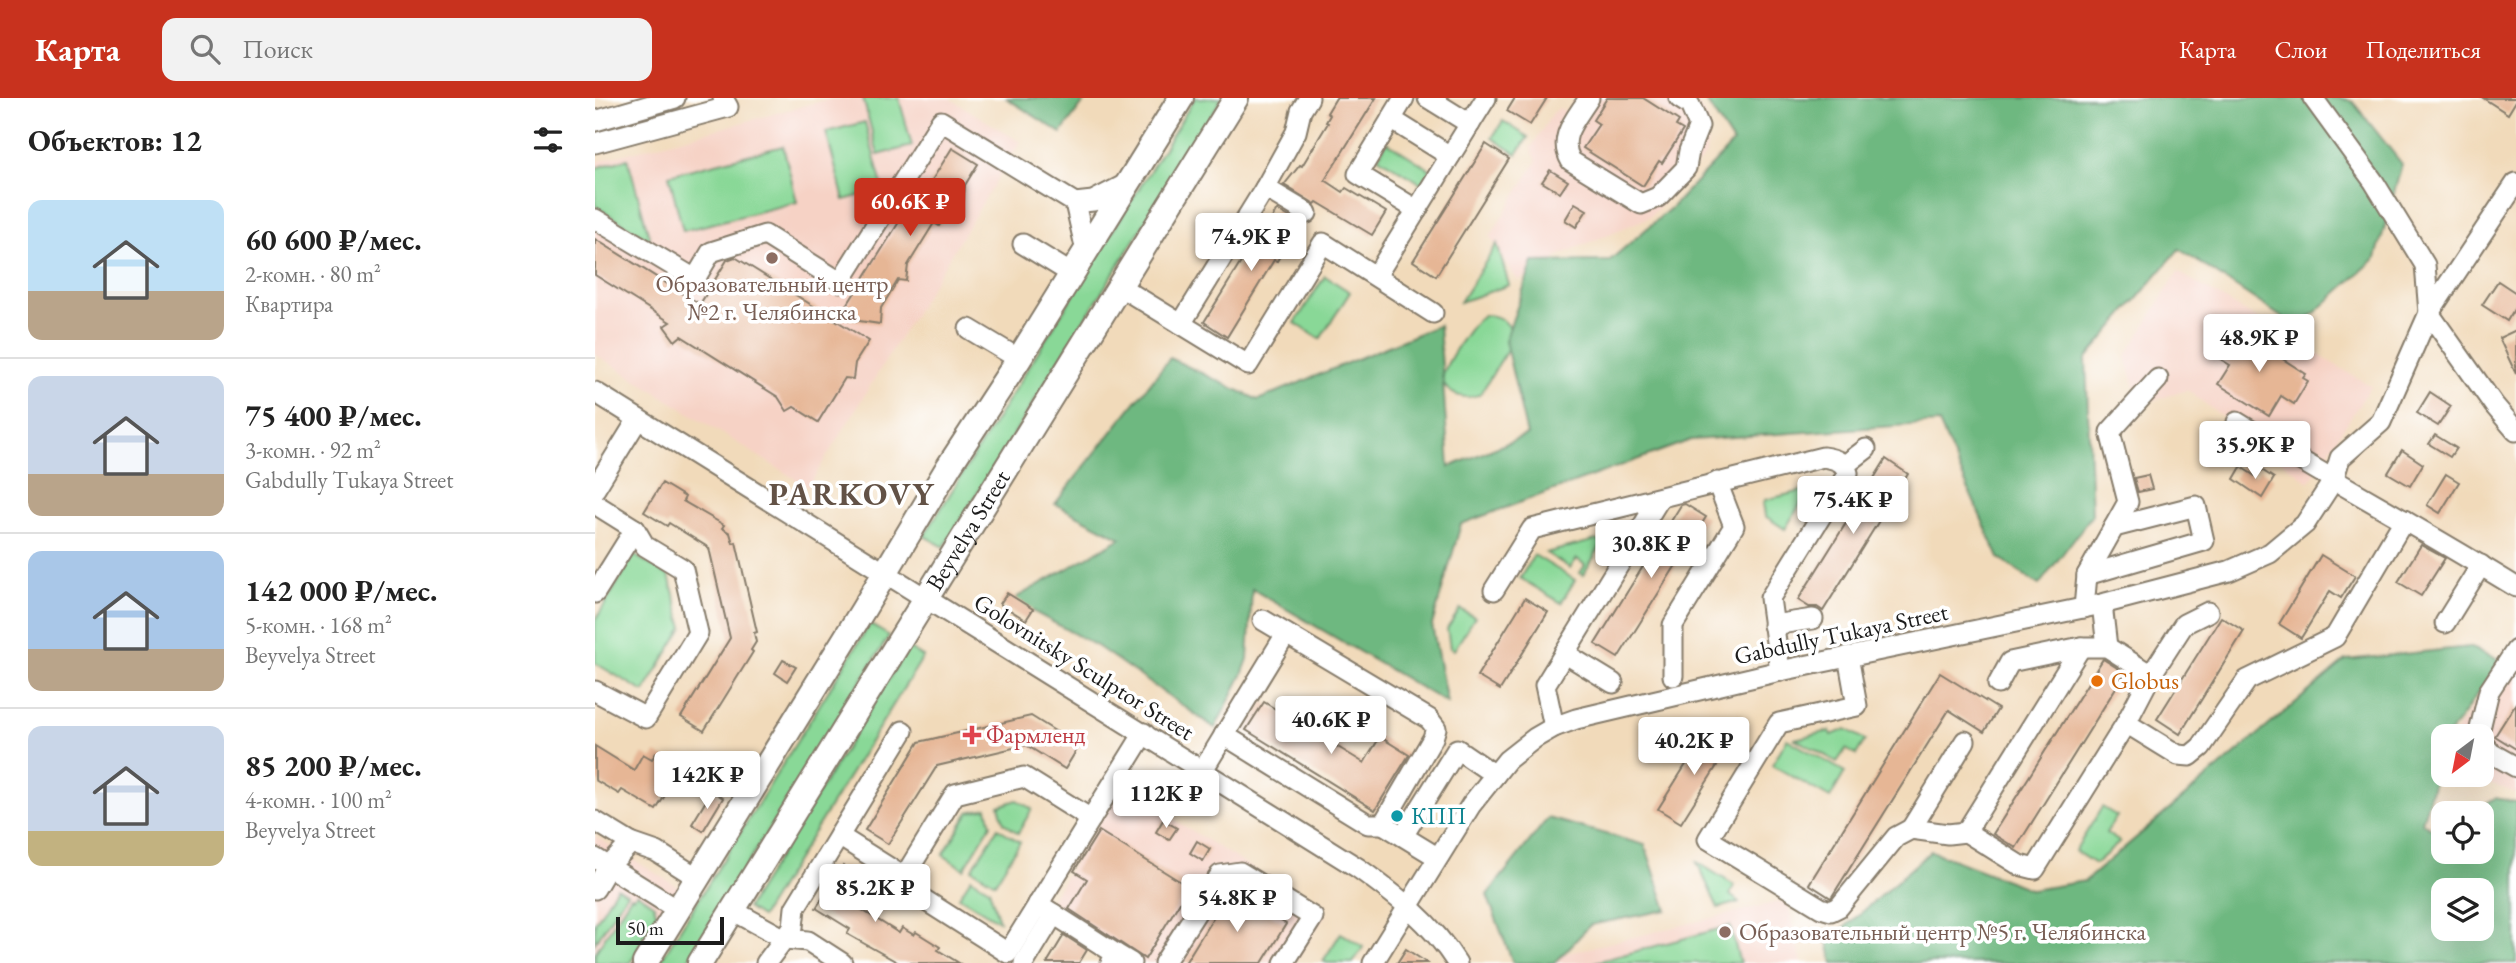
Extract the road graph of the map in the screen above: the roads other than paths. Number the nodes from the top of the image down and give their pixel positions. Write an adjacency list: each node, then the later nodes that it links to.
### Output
1 (675, 98): 13 (street)
2 (723, 98): 15 (street)
3 (1181, 98): 17 (main road, Beyvelya Street)
4 (1236, 98): 28 (main road, Beyvelya Street)
5 (1309, 98): 19 (street)
6 (1404, 98): 12 (street)
7 (1428, 98): 14 (street)
8 (1486, 98): 14 (street)
9 (1589, 98): 10 (street)
10 (1679, 98)
11 (2313, 98): 30 (street)
12 (1391, 119): 16 (street); 21 (street)
13 (595, 121)
14 (1470, 124): 16 (street)
15 (595, 143)
16 (1450, 156): 21 (street)
17 (1128, 183): 20 (street); 25 (main road, Beyvelya Street)
18 (2516, 183): 30 (street, Gabdully Tukaya Street)
19 (1265, 188): 22 (street); 31 (street)
20 (1075, 203): 23 (street); 25 (street)
21 (1417, 210): 27 (street)
22 (1307, 213)
23 (595, 219)
24 (1023, 244): 26 (street)
25 (1086, 251): 26 (main road, Beyvelya Street)
26 (1072, 274): 33 (main road, Beyvelya Street)
27 (1376, 276): 29 (street); 31 (street)
28 (1119, 286): 31 (street); 55 (main road, Beyvelya Street)
29 (1433, 313)
30 (2429, 313): 38 (street); 41 (street, Gabdully Tukaya Street)
31 (1181, 324)
32 (969, 329): 33 (street)
33 (1019, 359): 50 (main road, Beyvelya Street)
34 (2158, 379): 47 (street)
35 (595, 392): 36 (street, Golovnitsky Sculptor Street)
36 (638, 419): 43 (street); 50 (street, Golovnitsky Sculptor Street)
37 (2237, 422): 41 (street)
38 (2516, 432)
39 (1866, 449): 40 (street)
40 (1845, 465): 42 (street); 61 (street)
41 (2333, 481): 46 (street); 56 (street, Gabdully Tukaya Street)
42 (1717, 482): 44 (street); 70 (street)
43 (595, 489)
44 (1660, 498): 53 (street); 66 (street)
45 (595, 504): 48 (street)
46 (2404, 520): 49 (street); 74 (street)
47 (2114, 527): 51 (street); 51 (street)
48 (635, 529): 54 (street); 73 (street)
49 (2481, 565): 52 (street); 60 (street)
50 (886, 572): 55 (street, Golovnitsky Sculptor Street); 96 (main road, Beyvelya Street)
51 (2087, 575): 56 (street)
52 (2516, 587)
53 (1494, 590)
54 (595, 593)
55 (926, 598): 78 (street, Golovnitsky Sculptor Street); 101 (main road, Beyvelya Street)
56 (2093, 606): 64 (street); 67 (street, Gabdully Tukaya Street)
57 (2208, 612): 69 (street)
58 (1813, 618): 61 (street)
59 (1263, 620): 62 (street)
60 (2445, 623)
61 (1773, 625): 68 (street)
62 (1286, 634): 79 (street); 87 (street)
63 (2081, 647): 64 (street); 72 (street); 89 (street)
64 (2107, 648): 69 (street)
65 (2516, 650): 75 (street)
66 (1564, 653): 71 (street); 76 (street)
67 (1848, 656): 68 (street, Gabdully Tukaya Street); 88 (street)
68 (1780, 671): 76 (street, Gabdully Tukaya Street)
69 (2151, 675): 74 (street)
70 (1673, 676)
71 (1613, 682)
72 (1998, 684)
73 (595, 691)
74 (2126, 723): 89 (street)
75 (2481, 724)
76 (1554, 727): 84 (street, Gabdully Tukaya Street)
77 (903, 731): 91 (street)
78 (1144, 733): 83 (street, Golovnitsky Sculptor Street); 85 (street)
79 (1224, 735): 83 (street); 87 (street)
80 (1965, 741): 88 (street)
81 (2494, 754): 82 (street)
82 (2516, 767)
83 (1203, 770): 98 (street, Golovnitsky Sculptor Street)
84 (1495, 775): 90 (street); 93 (street, Gabdully Tukaya Street)
85 (1091, 819): 95 (street); 99 (street)
86 (595, 821): 92 (street)
87 (1383, 824): 90 (street)
88 (1911, 829): 89 (street)
89 (1966, 832)
90 (1403, 835): 93 (street)
91 (839, 836): 95 (street); 102 (street)
92 (631, 843): 94 (street); 96 (street)
93 (1437, 857): 98 (street, Gabdully Tukaya Street)
94 (602, 862): 97 (street); 100 (street)
95 (904, 877): 99 (street)
96 (698, 878): 100 (main road, Beyvelya Street)
97 (595, 888)
98 (1409, 905): 111 (street, Gabdully Tukaya Street); 112 (street, Golovnitsky Sculptor Street)
99 (1046, 909): 103 (street); 108 (street)
100 (678, 910): 104 (main road, Beyvelya Street)
101 (733, 910): 102 (street); 105 (main road, Beyvelya Street)
102 (785, 939): 106 (street); 107 (street)
103 (1119, 960)
104 (645, 963)
105 (700, 963)
106 (766, 963)
107 (842, 963)
108 (1024, 963)
109 (1164, 963): 110 (street)
110 (1285, 963)
111 (1373, 963)
112 (1457, 963)

